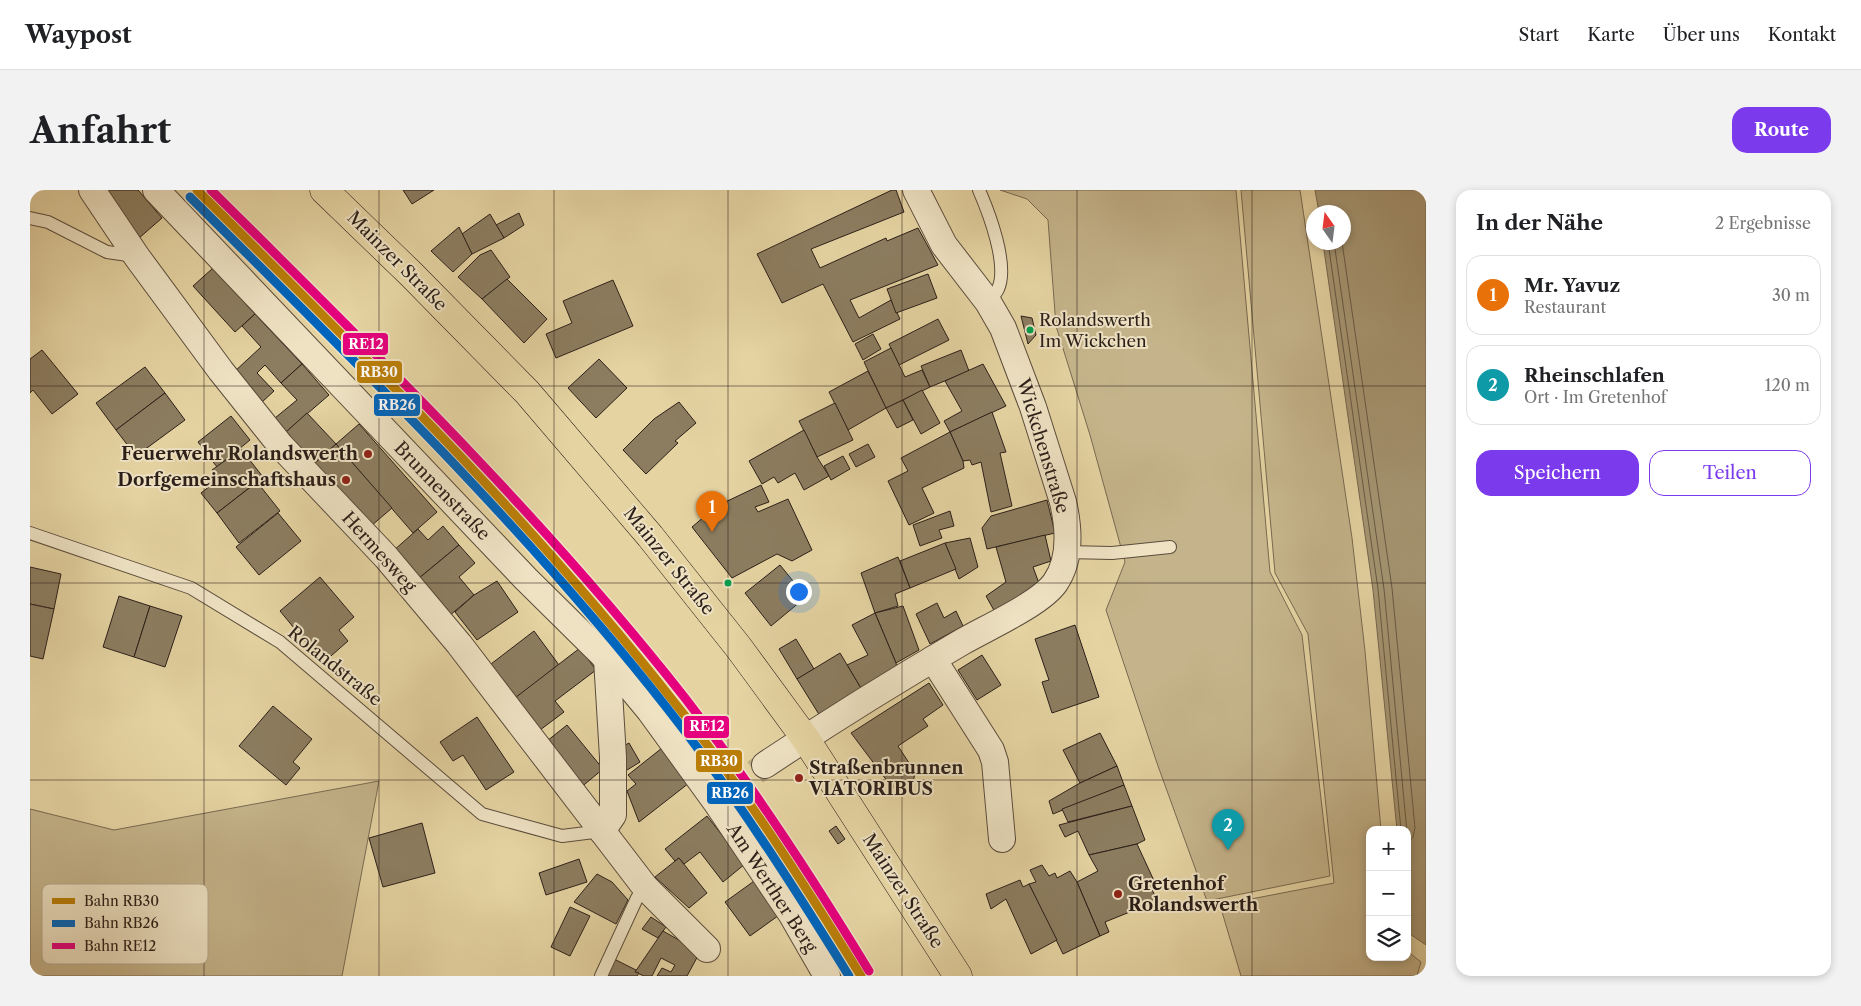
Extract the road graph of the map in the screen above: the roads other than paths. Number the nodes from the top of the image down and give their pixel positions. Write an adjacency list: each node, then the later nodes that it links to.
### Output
1 (92, 190): 7 (street, Hermesweg)
2 (156, 190): 12 (street, Brunnenstraße)
3 (324, 190): 14 (main road, Mainzer Straße)
4 (916, 190): 8 (street, Wickchenstraße)
5 (979, 190): 8 (lane)
6 (30, 218): 7 (lane)
7 (137, 257): 17 (street, Hermesweg)
8 (988, 302): 11 (street, Wickchenstraße)
9 (30, 533): 17 (lane, Rolandstraße)
10 (1170, 547): 11 (lane)
11 (1066, 552): 13 (street, Wickchenstraße)
12 (607, 658): 16 (street, Brunnenstraße); 17 (street)
13 (934, 659): 14 (street, Wickchenstraße); 18 (street)
14 (805, 738): 15 (street, Wickchenstraße); 23 (main road, Mainzer Straße)
15 (765, 765)
16 (720, 799): 22 (street, Am Werther Berg)
17 (602, 831): 19 (street, Hermesweg)
18 (1002, 838)
19 (637, 877): 20 (street, Hermesweg); 21 (lane)
20 (707, 949)
21 (601, 976)
22 (827, 976)
23 (958, 976)

